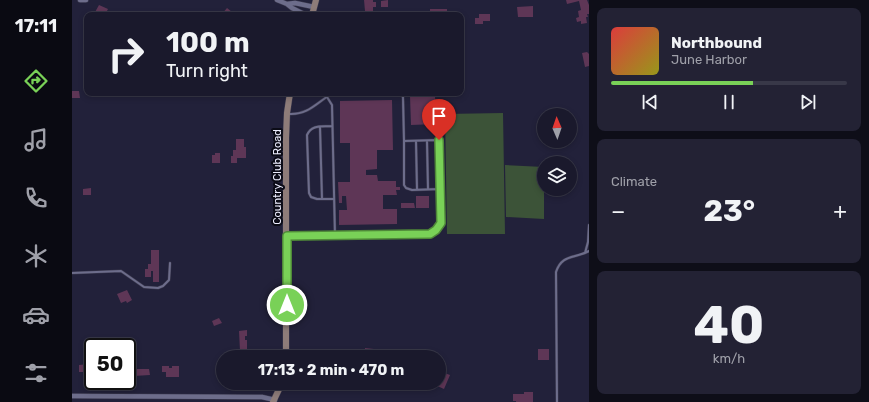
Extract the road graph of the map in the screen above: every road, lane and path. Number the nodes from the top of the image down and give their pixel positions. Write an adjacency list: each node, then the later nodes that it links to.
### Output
1 (80, 0): 2 (street)
2 (86, 0)
3 (277, 0): 5 (street)
4 (316, 0): 6 (main road)
5 (287, 4): 6 (street); 7 (street)
6 (314, 7): 8 (main road)
7 (300, 12)
8 (313, 12)
9 (290, 96): 12 (main road, Country Club Road)
10 (402, 96): 15 (lane)
11 (327, 97): 12 (lane); 13 (lane)
12 (287, 114): 24 (main road, Country Club Road)
13 (332, 126): 14 (lane); 22 (lane)
14 (320, 127): 21 (lane); 21 (lane)
15 (404, 141): 16 (lane); 18 (lane)
16 (416, 141): 17 (lane); 18 (lane)
17 (427, 141): 19 (lane); 20 (lane)
18 (417, 189): 19 (lane)
19 (428, 189): 20 (lane)
20 (440, 189): 25 (lane)
21 (322, 199): 22 (lane)
22 (334, 199): 25 (lane)
23 (589, 225): 27 (lane)
24 (287, 236): 25 (lane); 30 (main road, Country Club Road)
25 (335, 236)
26 (589, 250): 27 (lane)
27 (585, 253): 36 (lane)
28 (170, 264): 29 (lane)
29 (72, 273)
30 (286, 350)
31 (280, 390): 35 (main road)
32 (72, 396): 33 (street)
33 (193, 399): 34 (street)
34 (232, 399): 35 (street)
35 (276, 401)
36 (557, 402)

